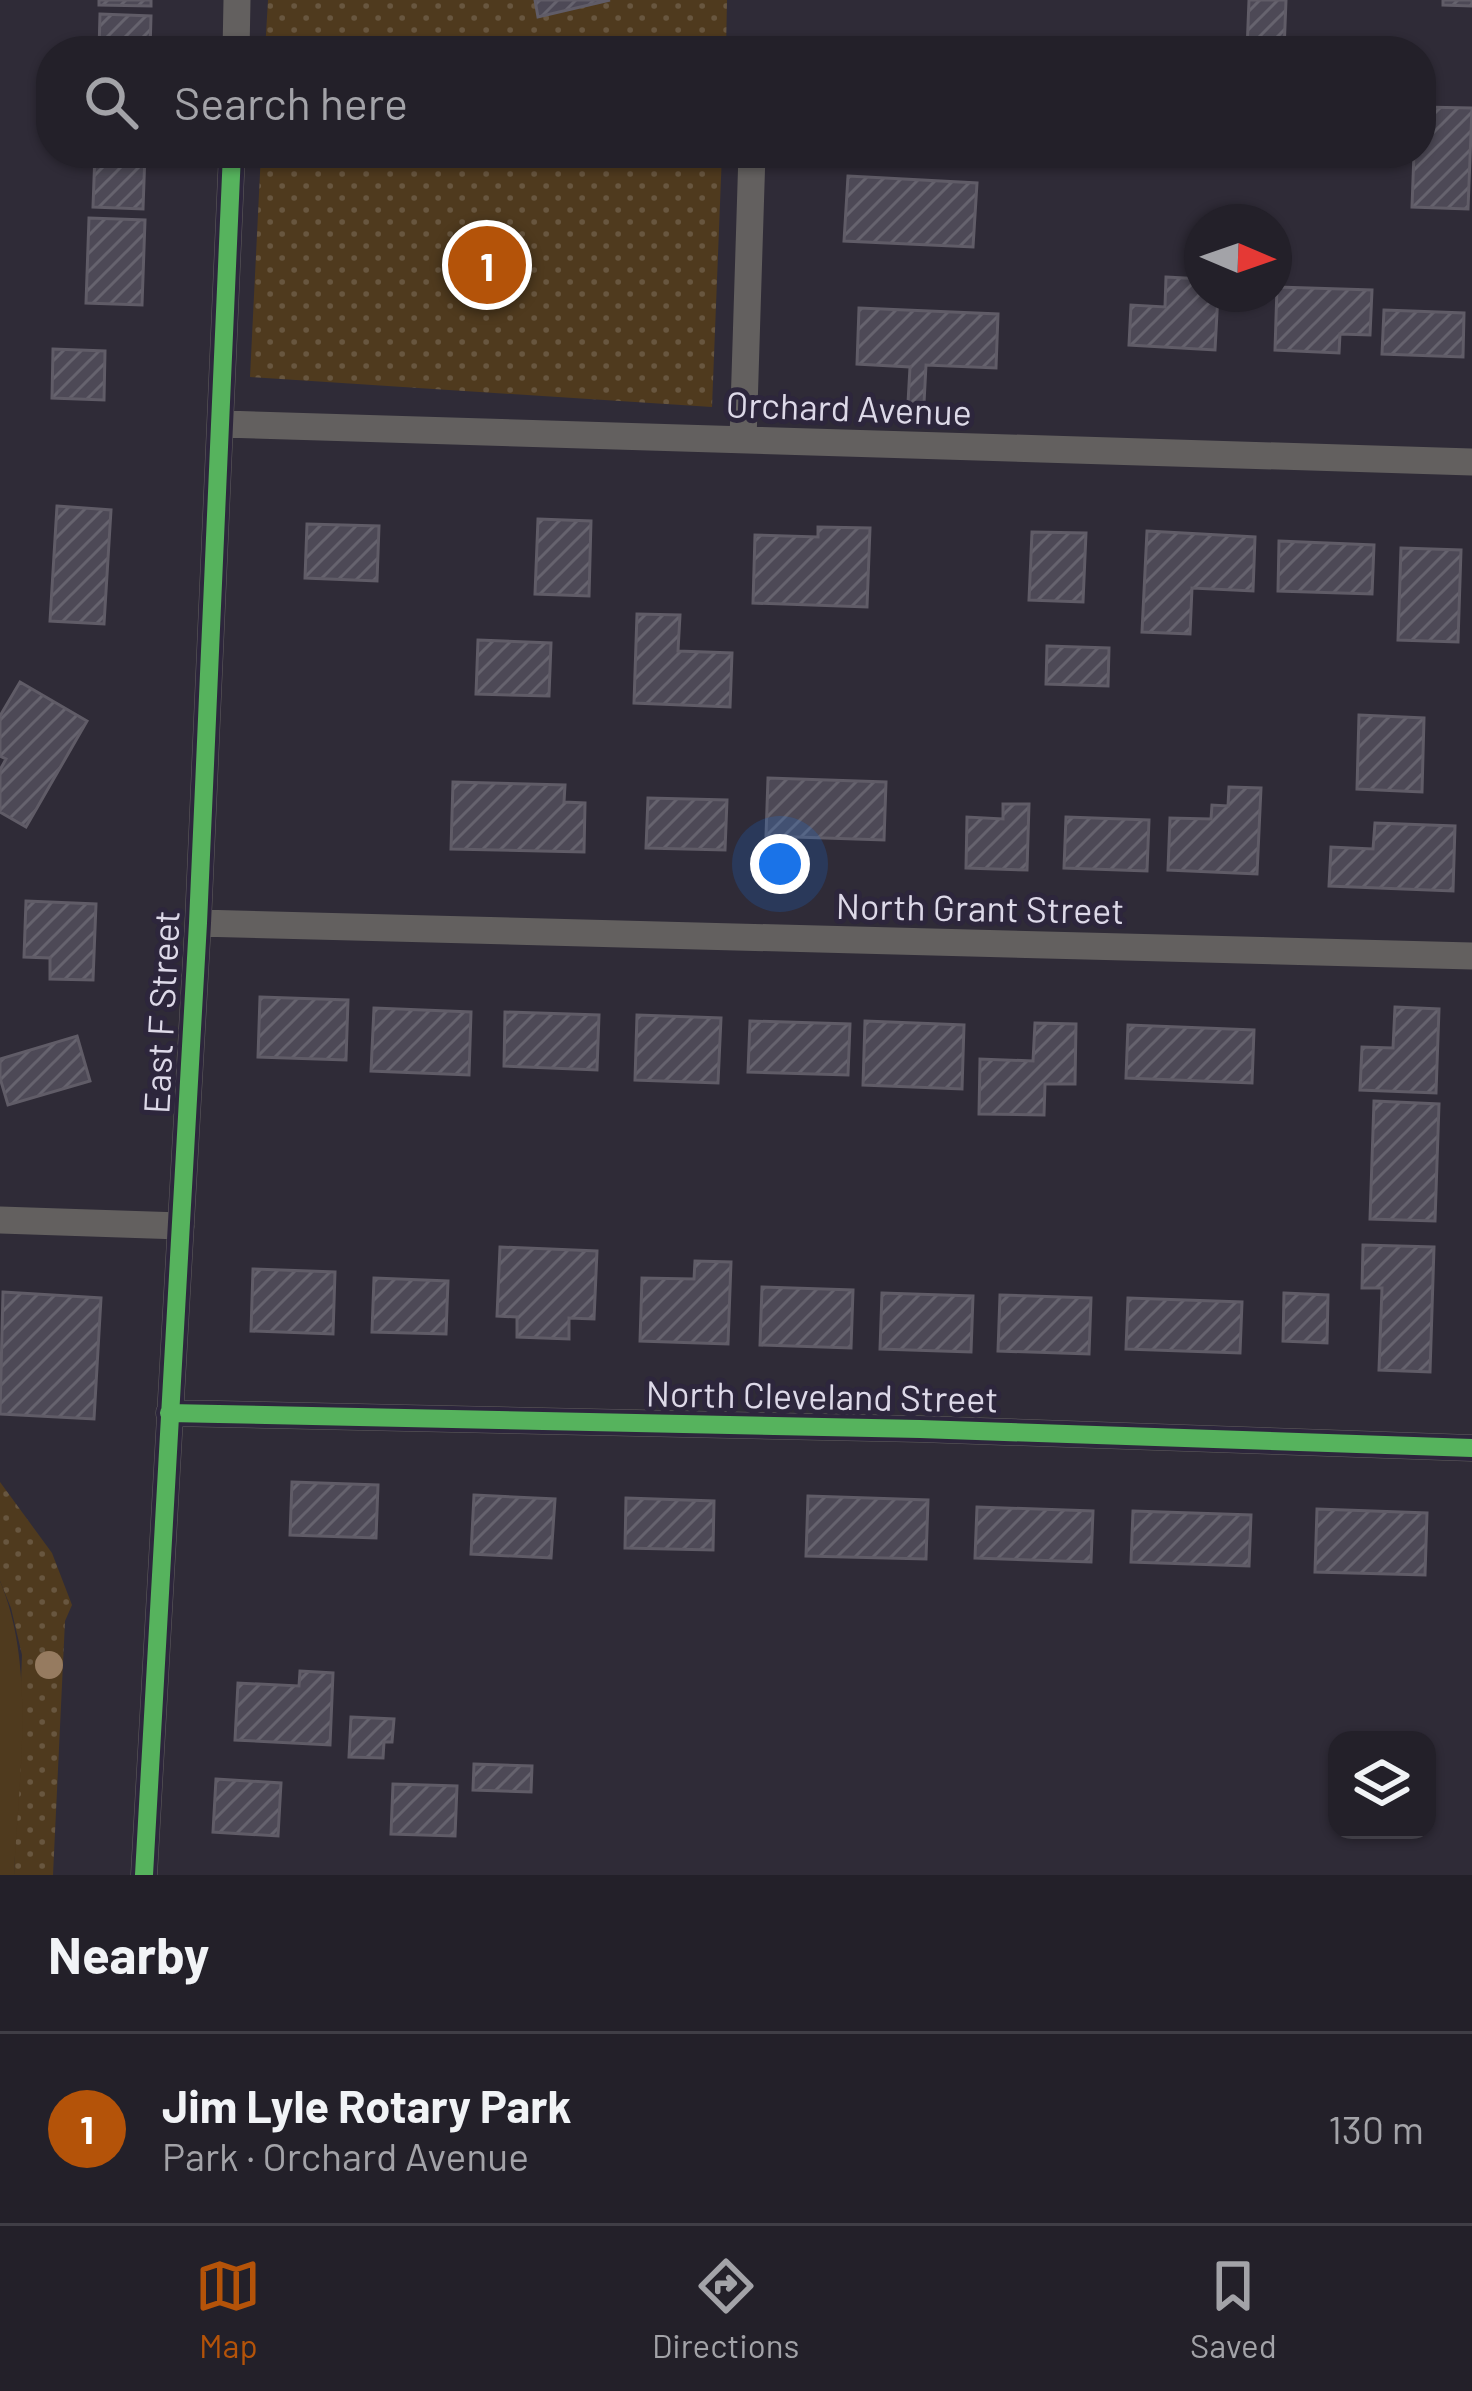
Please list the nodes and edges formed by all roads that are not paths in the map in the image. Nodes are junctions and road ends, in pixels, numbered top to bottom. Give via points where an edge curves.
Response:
1 (237, 0) edge
2 (236, 36) edge
3 (232, 168) edge
4 (752, 168) edge
5 (223, 424) junction
6 (743, 440) junction
7 (1472, 462) edge
8 (198, 923) junction
9 (1472, 956) edge
10 (0, 1220) edge
11 (181, 1226) junction
12 (170, 1413) junction
13 (1472, 1448) edge
14 (144, 1875) edge

1 - 2 street
3 - 5 street, East F Street
4 - 6 street
5 - 6 street, Orchard Avenue
5 - 8 street, East F Street
6 - 7 street, Orchard Avenue
8 - 9 street, North Grant Street
8 - 11 street, East F Street
10 - 11 street
11 - 12 street, East F Street
12 - 13 street, North Cleveland Street
12 - 14 street, East F Street

